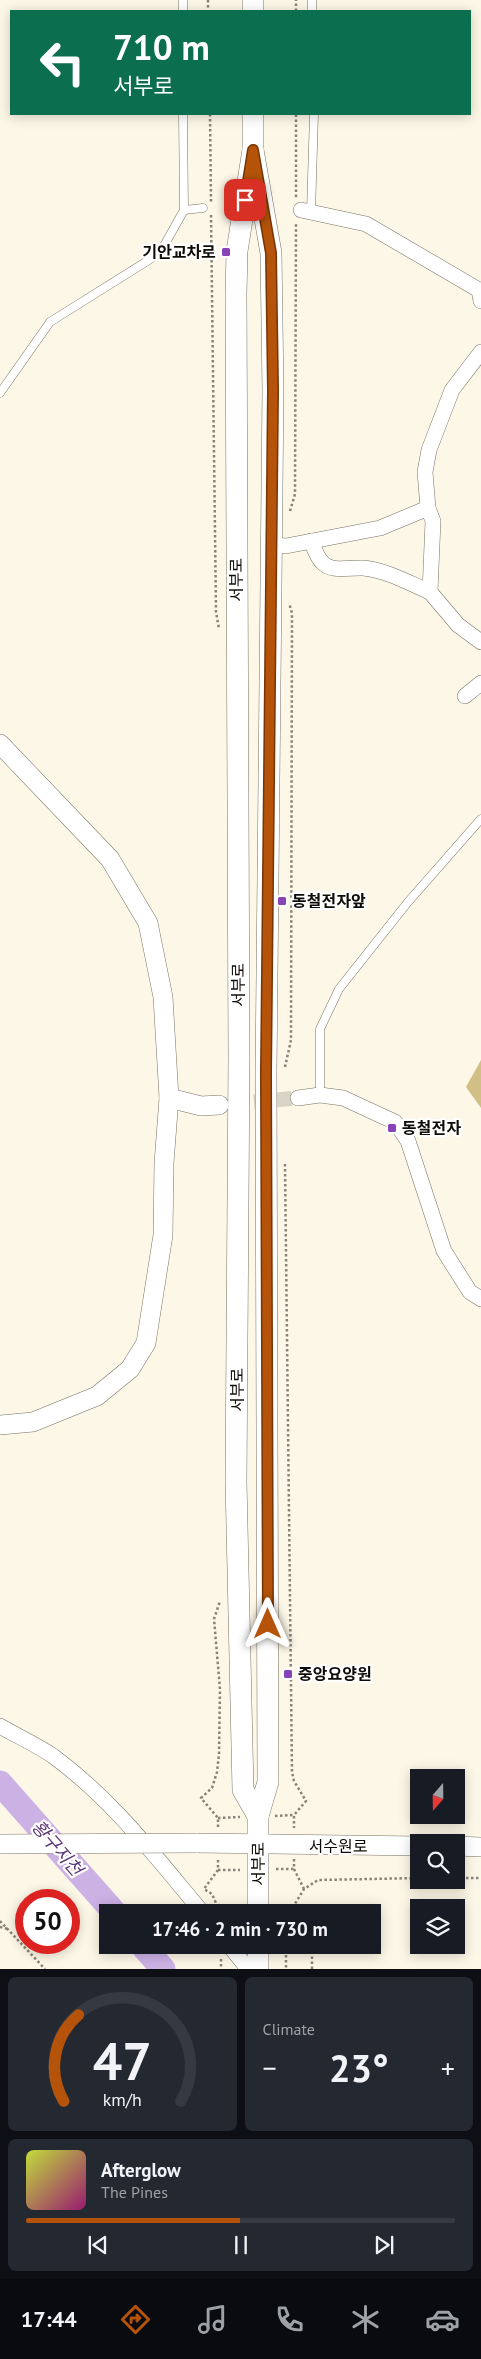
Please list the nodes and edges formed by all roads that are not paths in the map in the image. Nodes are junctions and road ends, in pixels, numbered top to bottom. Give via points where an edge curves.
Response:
1 (183, 115) edge
2 (253, 115) edge
3 (314, 115) edge
4 (253, 150) junction
5 (203, 208) dead end
6 (184, 210) junction
7 (301, 210) joint
8 (481, 301) edge
9 (481, 352) edge
10 (0, 393) edge
11 (428, 508) junction
12 (311, 541) junction
13 (271, 545) junction
14 (430, 592) junction
15 (481, 642) edge
16 (481, 683) edge
17 (466, 696) dead end
18 (0, 744) edge
19 (481, 819) edge
20 (320, 1095) junction
21 (169, 1098) junction
22 (298, 1098) tunnel mouth
23 (220, 1105) tunnel mouth
24 (481, 1299) edge
25 (0, 1425) edge
26 (0, 1726) edge
27 (258, 1816) junction
28 (0, 1844) edge
29 (258, 1845) junction
30 (410, 1846) edge
31 (465, 1846) edge
32 (481, 1847) edge
33 (195, 1904) edge
34 (258, 1904) edge
35 (236, 1954) edge
36 (258, 1954) edge
37 (248, 1969) edge
38 (258, 1969) edge

1 - 6 lane
2 - 4 main road, 서부로
3 - 7 lane
4 - 13 main road, 서부로 via 271,253
4 - 27 main road, 서부로 via 237,251 236,294 239,1067 236,1482 243,1790
5 - 6 lane
6 - 10 lane via 160,253 50,322
7 - 8 street via 366,224 479,290
9 - 11 street via 452,390 429,450 425,472
11 - 12 street via 380,528
11 - 14 street via 433,521
12 - 13 street
12 - 14 street via 322,563 329,566 365,568
13 - 27 main road, 서부로 via 266,1073 268,1782
14 - 15 street via 458,625
16 - 17 street
18 - 21 street via 110,859 148,922 163,997
19 - 20 lane via 408,902 339,989 320,1029
20 - 22 street
20 - 24 street via 343,1098 395,1122 408,1141 444,1251 470,1292
21 - 23 street via 201,1106
21 - 25 street via 163,1235 146,1343 130,1369 97,1396 33,1422
26 - 33 street via 52,1755 90,1785 124,1817
27 - 29 main road, 서부로
28 - 29 street, 서수원로, bridge
29 - 30 street, 서수원로
29 - 34 main road, 서부로
31 - 32 street
35 - 37 street
36 - 38 main road

